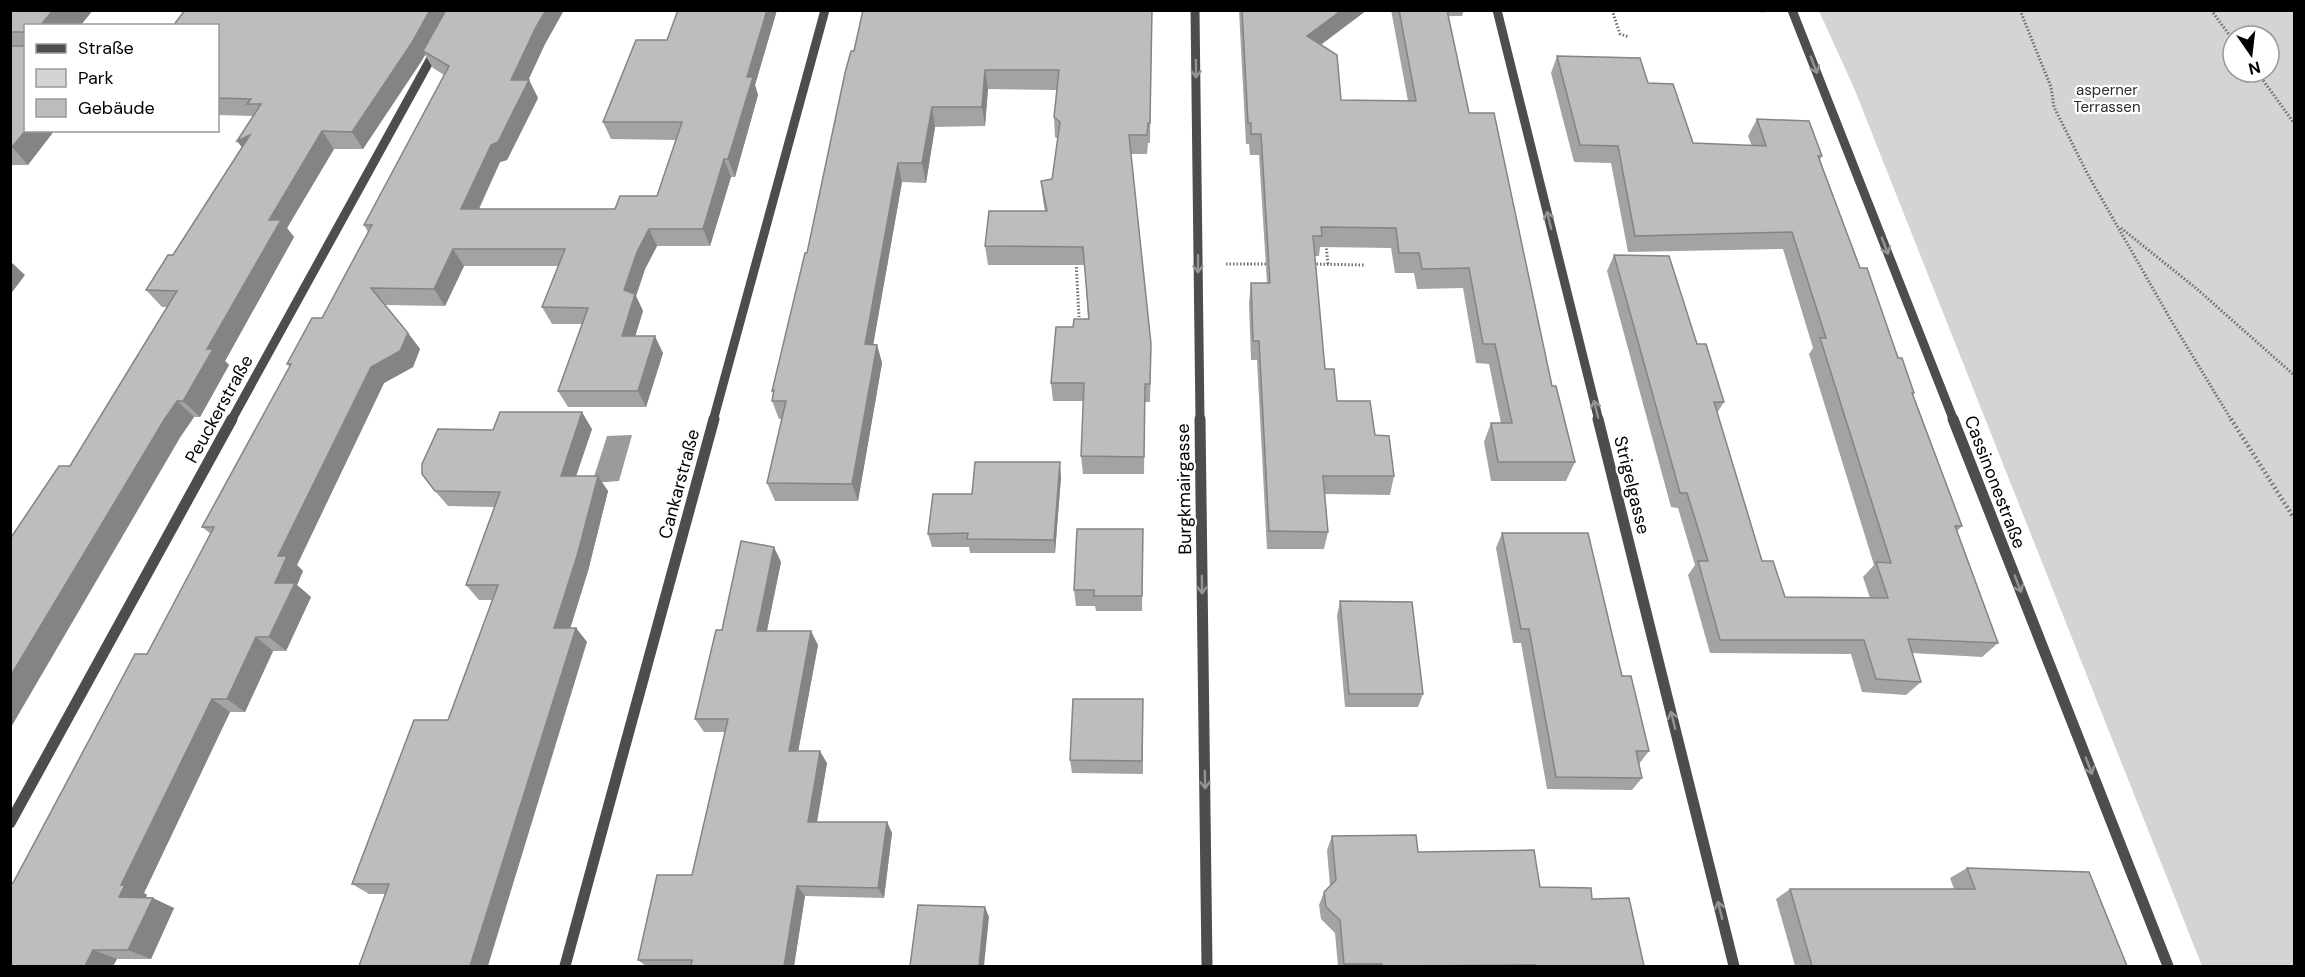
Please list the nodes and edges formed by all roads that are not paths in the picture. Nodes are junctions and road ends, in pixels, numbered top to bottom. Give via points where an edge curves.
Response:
1 (825, 10) edge
2 (1195, 10) edge
3 (1497, 10) edge
4 (1792, 10) edge
5 (440, 42) edge
6 (10, 823) edge
7 (565, 966) edge
8 (1207, 966) edge
9 (1734, 966) edge
10 (2168, 966) edge

1 - 7 street, Cankarstraße
2 -> 8 street, Burgkmairgasse
9 -> 3 street, Strigelgasse
4 -> 10 street, Cassinonestraße
5 - 6 street, Peuckerstraße

